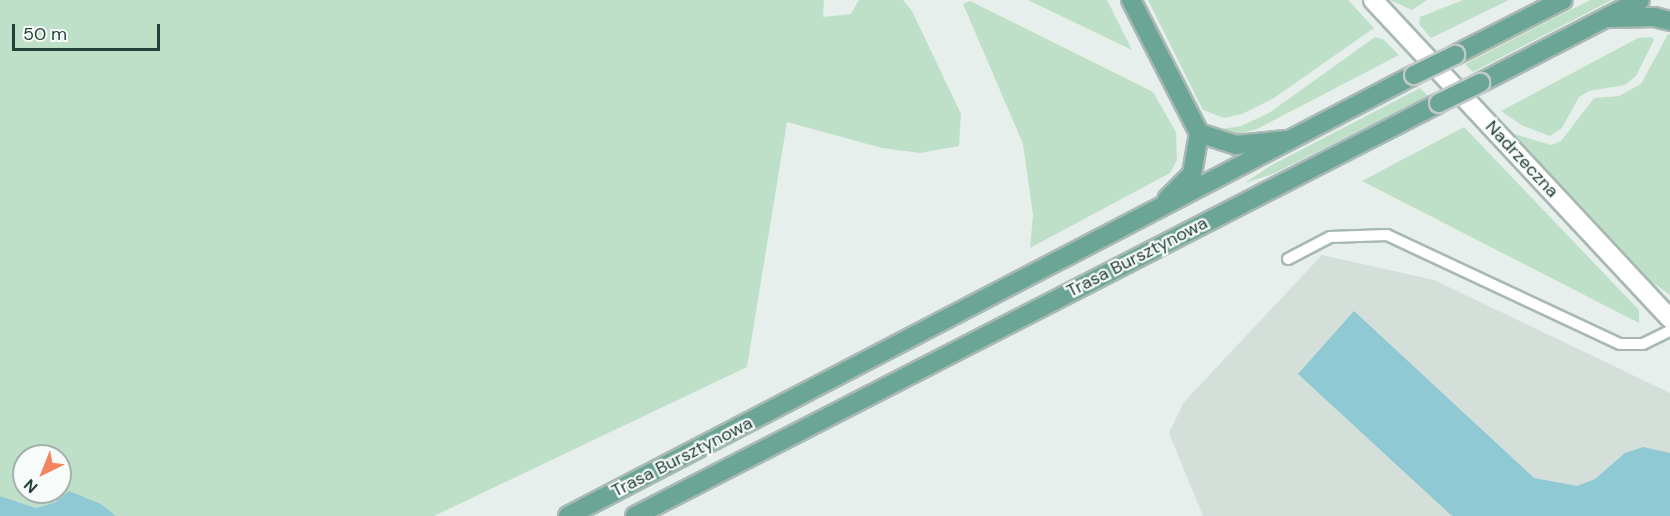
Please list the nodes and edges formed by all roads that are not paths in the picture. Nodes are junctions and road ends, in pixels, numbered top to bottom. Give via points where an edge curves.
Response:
1 (1131, 0) edge
2 (1373, 0) edge
3 (1563, 0) edge
4 (1640, 0) edge
5 (1606, 18) junction
6 (1670, 21) edge
7 (1199, 133) junction
8 (1291, 140) junction
9 (1155, 211) junction
10 (1288, 259) dead end
11 (1670, 319) edge
12 (1670, 331) edge
13 (568, 516) edge
14 (635, 516) edge

1 - 7 main road
2 - 11 street, Nadrzeczna
3 - 8 main road, Trasa Bursztynowa, bridge
4 - 5 main road, Trasa Bursztynowa
5 - 6 main road via 1654,17
5 - 14 main road, Trasa Bursztynowa, bridge
7 - 8 main road via 1236,145
7 - 9 main road via 1192,174
8 - 9 main road, Trasa Bursztynowa
9 - 13 main road, Trasa Bursztynowa
10 - 12 lane via 1330,237 1387,235 1620,344 1643,344

